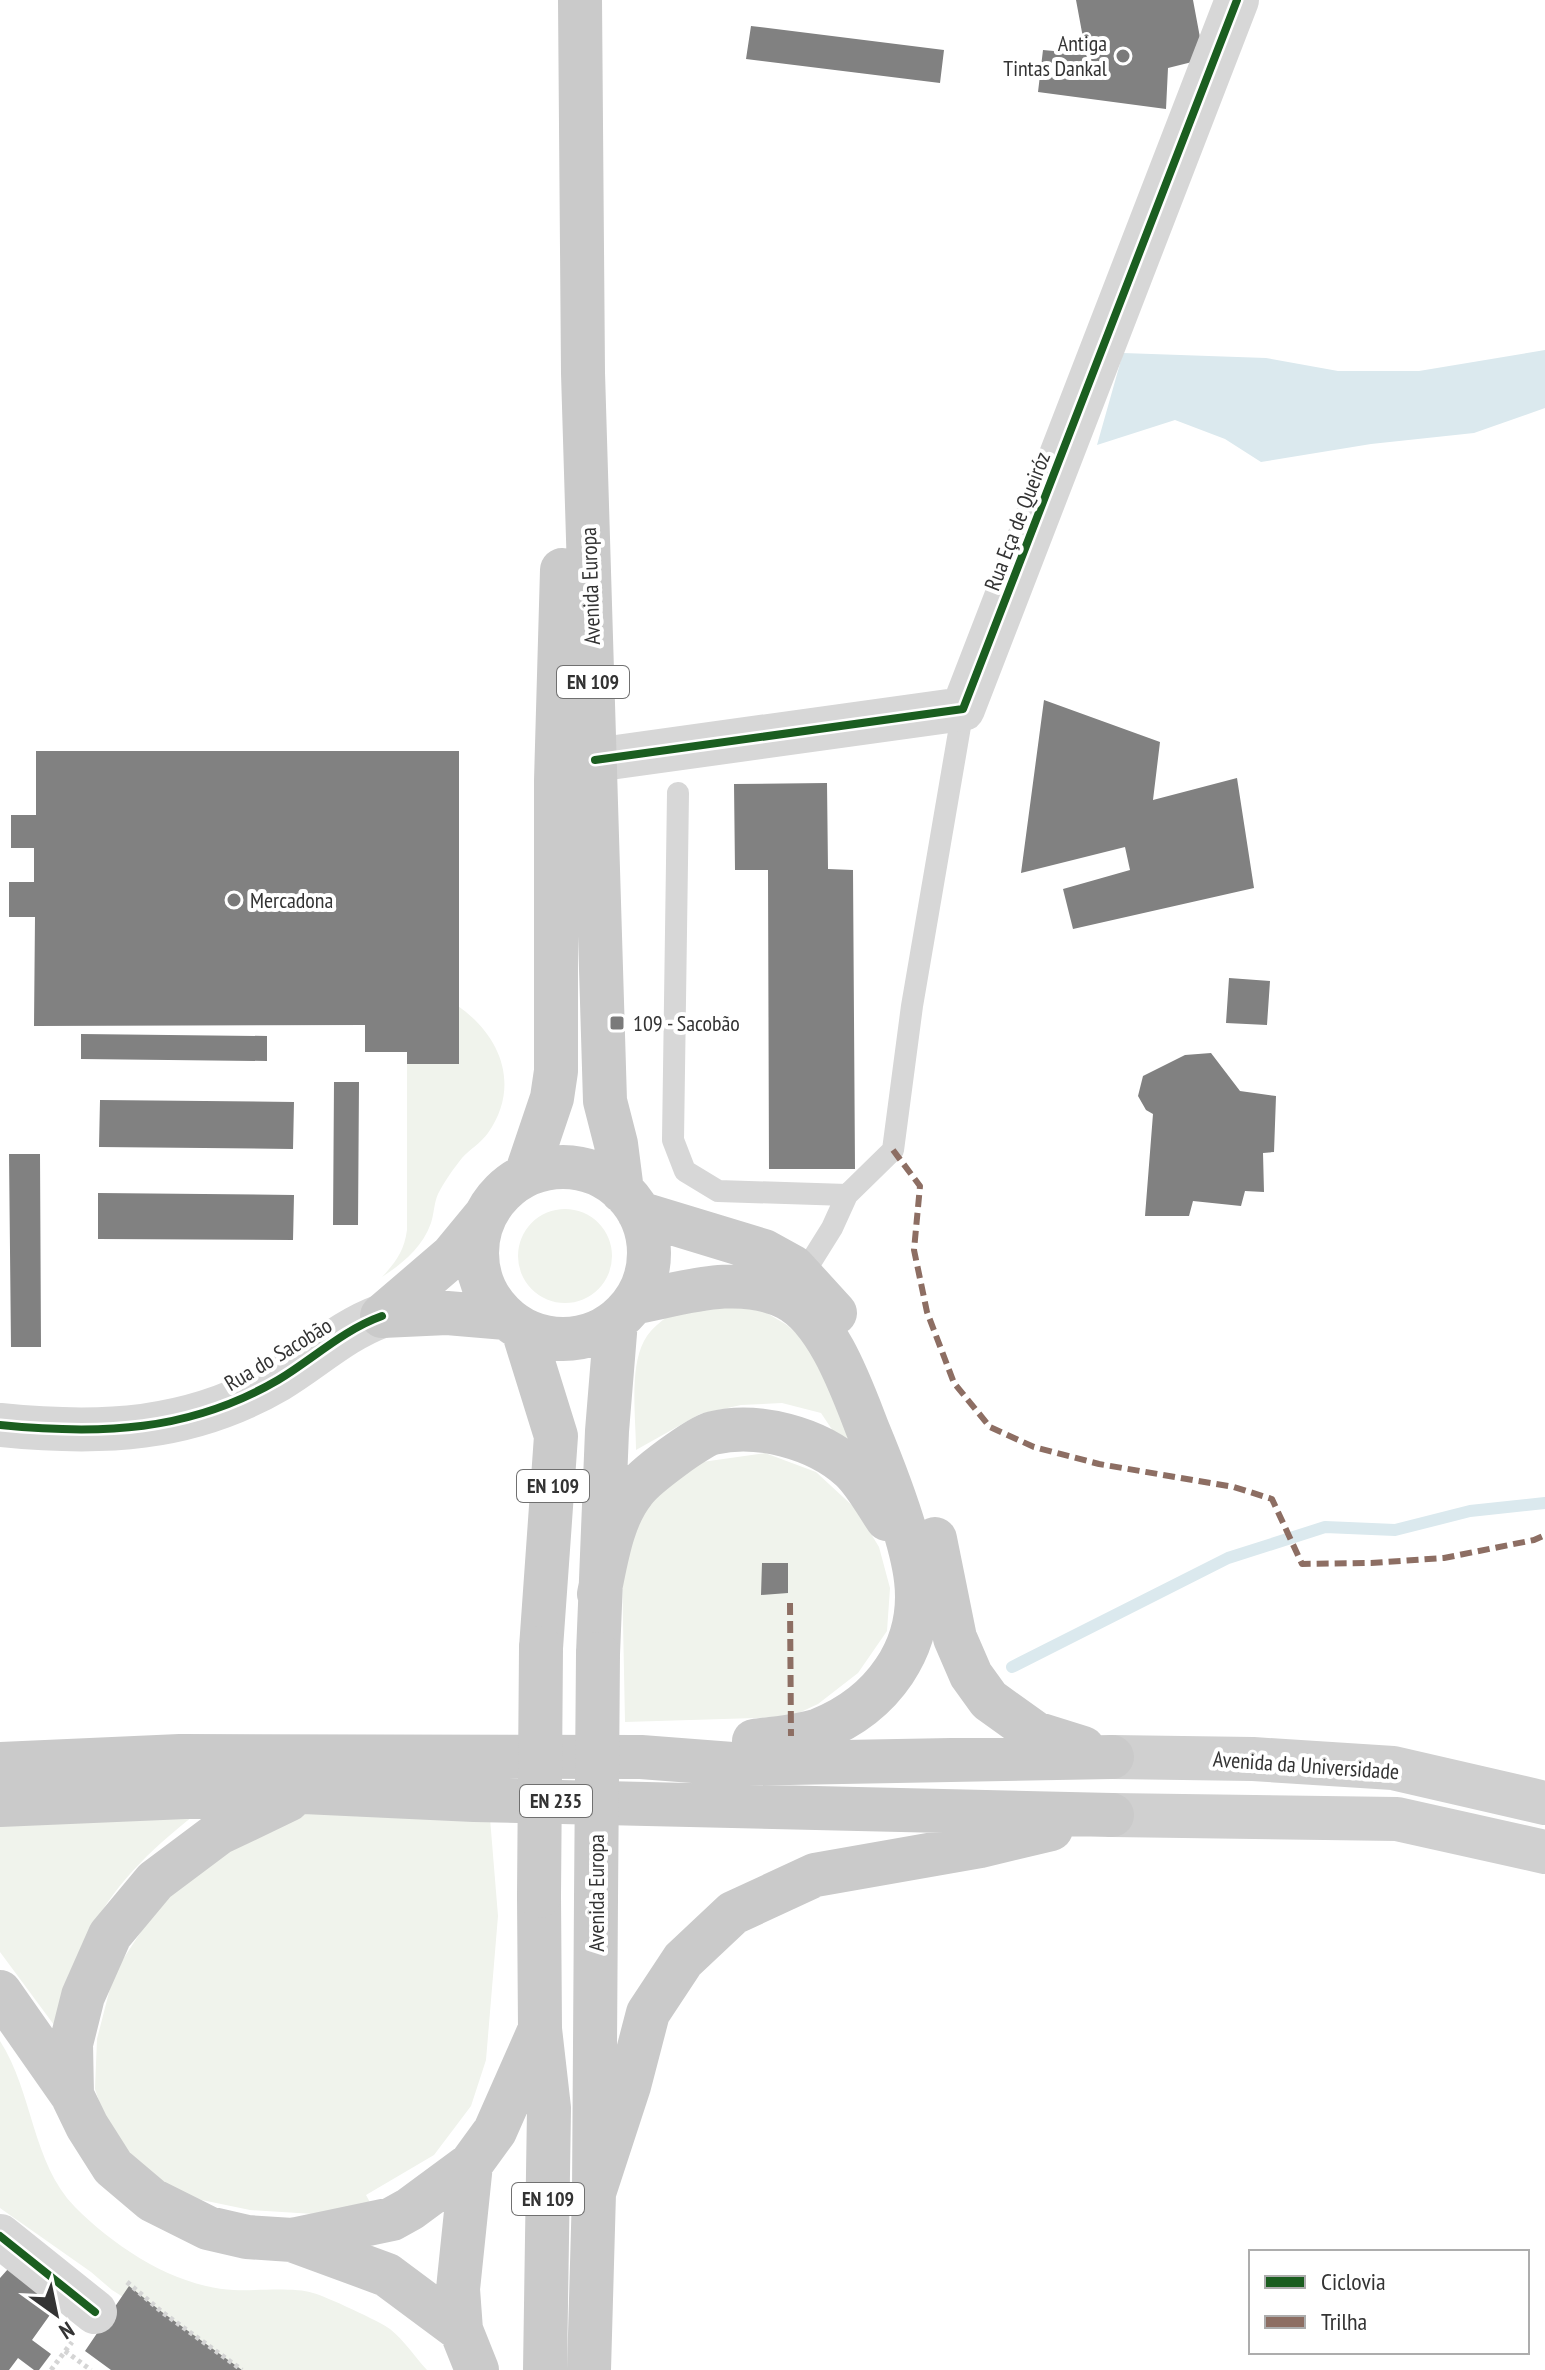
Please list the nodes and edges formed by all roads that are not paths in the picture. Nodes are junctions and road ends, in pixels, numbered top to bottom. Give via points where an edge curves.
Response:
1 (580, 0) edge
2 (1237, 0) edge
3 (580, 172) junction
4 (963, 709) junction
5 (595, 760) junction
6 (678, 793) dead end
7 (526, 1175) junction
8 (847, 1195) junction
9 (631, 1202) junction
10 (486, 1214) junction
11 (793, 1267) junction
12 (624, 1312) junction
13 (382, 1316) junction
14 (514, 1324) junction
15 (0, 1425) edge
16 (909, 1550) junction
17 (599, 1594) junction
18 (641, 1757) junction
19 (1112, 1757) junction
20 (0, 1764) edge
21 (304, 1792) junction
22 (1545, 1803) edge
23 (0, 1805) edge
24 (1112, 1815) junction
25 (1545, 1852) edge
26 (0, 1992) edge
27 (540, 2029) junction
28 (72, 2095) junction
29 (471, 2164) junction
30 (594, 2193) junction
31 (0, 2236) edge
32 (292, 2240) junction
33 (95, 2312) road end
34 (461, 2330) junction
35 (477, 2370) edge
36 (545, 2370) edge
37 (589, 2370) edge

1 - 3 main road, Avenida Europa / EN 109
2 - 4 street, Rua Eça de Queiróz
3 - 5 main road, Avenida Europa / EN 109
3 - 7 main road, Avenida Europa / EN 109 via 566,353 556,781 556,1071
4 - 5 street
4 - 8 lane via 893,1150
5 - 9 main road, Avenida Europa / EN 109 via 605,1101
6 - 8 lane via 673,1140 685,1171 718,1191
7 - 9 main road via 555,1168 584,1170 605,1178
7 - 10 main road, Avenida Europa / EN 109
8 - 11 lane via 812,1260
9 - 11 main road via 764,1251
9 - 12 main road, Avenida Europa / EN 109 via 645,1228 649,1259 641,1289
10 - 13 main road via 452,1256
10 - 14 main road, Avenida Europa / EN 109 via 477,1255 481,1279 489,1297
11 - 19 main road via 858,1341 938,1545 955,1638 971,1675 989,1700 1035,1733
12 - 14 main road via 592,1334 566,1339 540,1336
12 - 16 main road via 733,1284 760,1287 790,1300 829,1344 880,1459
12 - 17 main road, Avenida Europa / EN 109
13 - 14 main road via 447,1313
13 - 15 street, Rua do Sacobão via 363,1323 280,1379 187,1419 97,1430
14 - 27 main road, Avenida Europa / EN 109, bridge via 556,1436 541,1648
16 - 17 main road via 852,1470 816,1446 757,1430 711,1433 633,1491 610,1538
16 - 18 main road via 916,1580 916,1621 906,1654 886,1685 854,1713 791,1736
17 - 30 main road, Avenida Europa / EN 109, bridge
18 - 19 main road, EN 235 via 732,1764
18 - 20 main road, EN 235 via 180,1756
19 - 22 main road, Avenida da Universidade / EN 235 via 1393,1768
21 - 23 main road, EN 235
21 - 24 main road, EN 235
21 - 28 main road via 219,1833 155,1881 110,1935 83,1996 71,2044
24 - 25 main road, EN 235 via 1397,1819
24 - 30 main road via 980,1846 815,1875 733,1913 683,1960 648,2013
26 - 28 main road
27 - 29 main road via 495,2131
27 - 36 main road, Avenida Europa / EN 109 via 549,2108
28 - 32 main road via 113,2167 152,2200 208,2228
29 - 32 main road via 392,2219
29 - 34 main road via 458,2289
30 - 37 main road, Avenida Europa / EN 109
31 - 33 street
32 - 34 main road via 387,2275
34 - 35 main road

